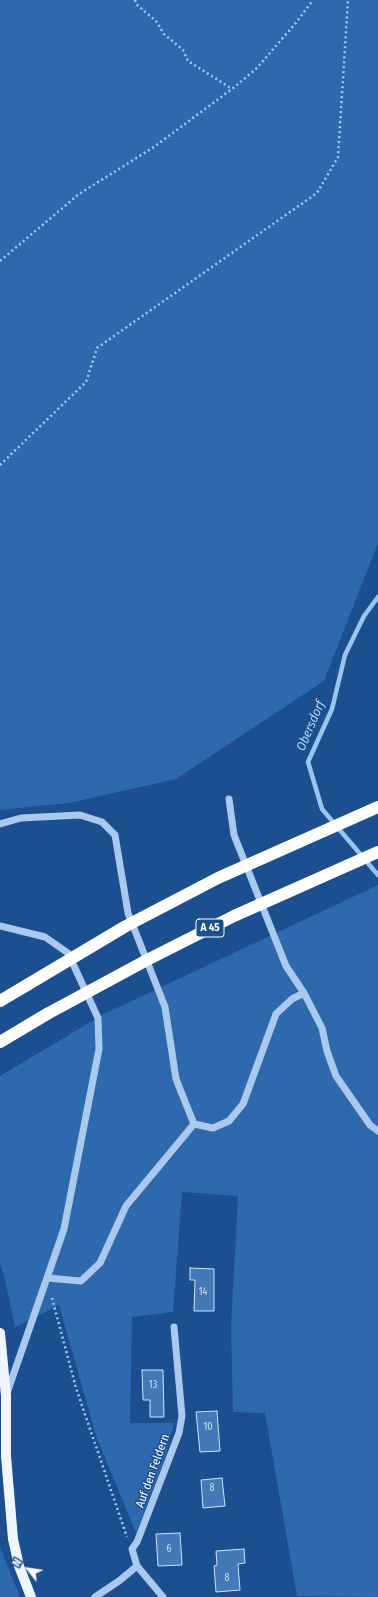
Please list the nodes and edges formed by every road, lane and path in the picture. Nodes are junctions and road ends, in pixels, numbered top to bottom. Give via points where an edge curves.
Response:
1 (135, 0) edge
2 (313, 0) edge
3 (348, 0) edge
4 (232, 89) junction
5 (0, 261) edge
6 (0, 465) edge
7 (229, 799) dead end
8 (378, 807) edge
9 (0, 824) edge
10 (378, 852) edge
11 (0, 926) edge
12 (304, 993) junction
13 (0, 1001) edge
14 (0, 1042) edge
15 (194, 1124) junction
16 (378, 1132) edge
17 (46, 1278) junction
18 (174, 1328) dead end
19 (0, 1333) edge
20 (6, 1396) junction
21 (132, 1549) junction
22 (137, 1566) junction
23 (31, 1597) edge
24 (95, 1597) edge
25 (163, 1597) edge

1 - 4 path via 136,4 156,21 164,34 183,50 188,61
2 - 4 path via 261,63
3 - 6 path via 338,157 317,193 97,348 86,382
4 - 5 path via 154,147 80,194
7 - 12 street via 234,835 245,865 286,966
8 - 13 highway, bridge via 218,878 126,926
9 - 15 street via 21,818 80,815 102,822 115,835 128,913 165,1007 176,1079
10 - 14 highway, A 45, bridge via 234,916 147,960
11 - 17 street via 45,937 68,953 98,1018 99,1049 64,1229
12 - 15 street via 292,999 276,1014 243,1104 229,1121 213,1128
12 - 16 street via 322,1028 336,1076 370,1125
15 - 17 street via 126,1206 100,1263 81,1281
17 - 20 street
17 - 21 path via 76,1388
18 - 21 street, Auf den Feldern via 182,1416 179,1433 151,1508
19 - 20 main road
20 - 23 main road via 6,1456 13,1539 19,1566
21 - 22 street
22 - 24 street
22 - 25 street

